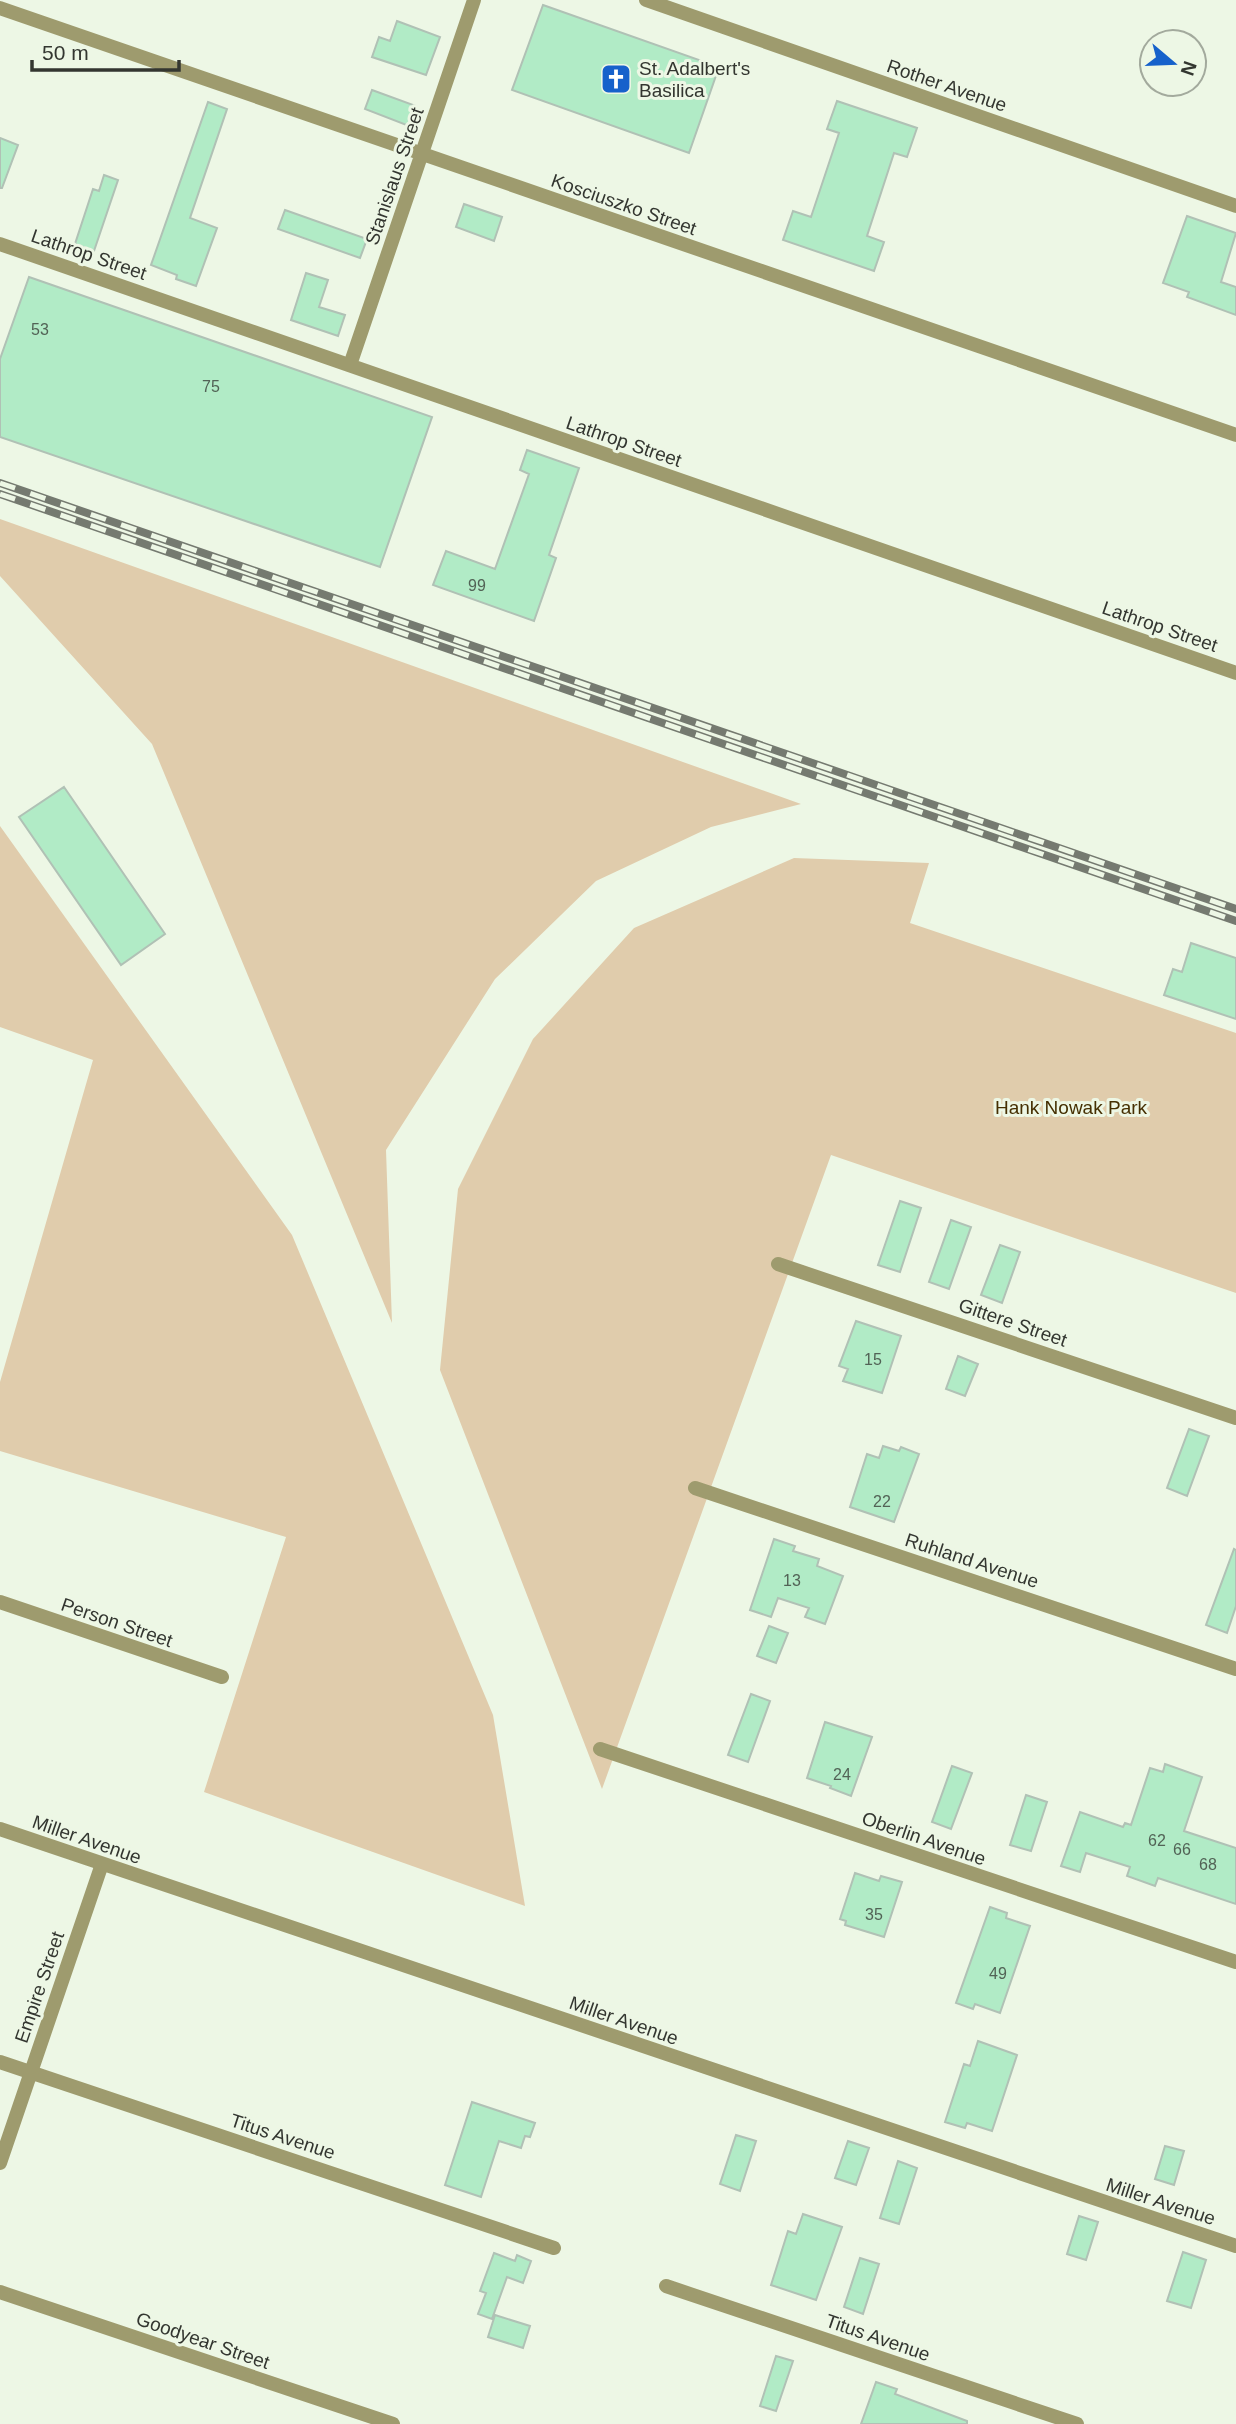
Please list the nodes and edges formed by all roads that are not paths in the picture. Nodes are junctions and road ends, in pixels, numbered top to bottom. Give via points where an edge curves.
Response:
1 (474, 0) edge
2 (646, 0) edge
3 (0, 8) edge
4 (422, 154) junction
5 (1236, 206) edge
6 (0, 244) edge
7 (350, 365) junction
8 (1236, 435) edge
9 (1236, 673) edge
10 (778, 1264) dead end
11 (1236, 1418) edge
12 (695, 1488) dead end
13 (0, 1602) edge
14 (1236, 1669) edge
15 (222, 1678) dead end
16 (600, 1749) dead end
17 (0, 1829) edge
18 (102, 1864) junction
19 (1236, 1962) edge
20 (0, 2062) edge
21 (30, 2073) junction
22 (0, 2163) edge
23 (1236, 2246) edge
24 (554, 2248) dead end
25 (666, 2286) dead end
26 (0, 2292) edge
27 (393, 2424) edge
28 (1077, 2424) edge

1 - 4 street, Stanislaus Street
2 - 5 street, Rother Avenue
3 - 4 street, Kosciuszko Street
4 - 7 street, Stanislaus Street
4 - 8 street, Kosciuszko Street
6 - 7 street, Lathrop Street
7 - 9 street, Lathrop Street
10 - 11 street, Gittere Street
12 - 14 street, Ruhland Avenue
13 - 15 street, Person Street
16 - 19 street, Oberlin Avenue
17 - 18 street, Miller Avenue
18 - 21 street, Empire Street
18 - 23 street, Miller Avenue
20 - 21 street, Titus Avenue
21 - 22 street, Empire Street
21 - 24 street, Titus Avenue
25 - 28 street, Titus Avenue
26 - 27 street, Goodyear Street

